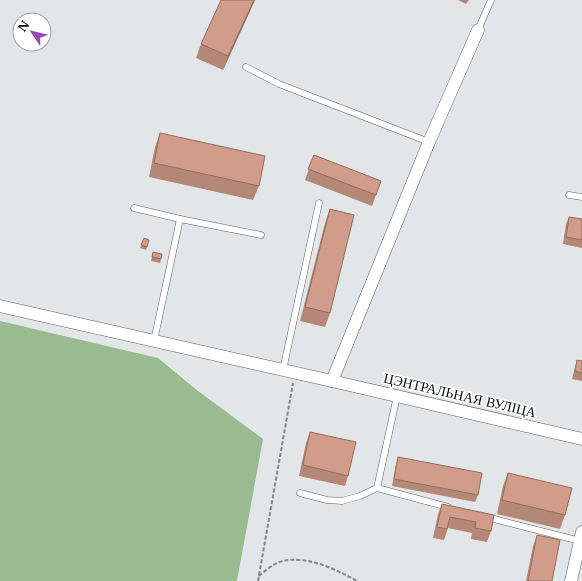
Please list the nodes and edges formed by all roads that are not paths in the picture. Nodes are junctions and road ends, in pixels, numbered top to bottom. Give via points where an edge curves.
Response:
1 (491, 0) edge
2 (478, 30) joint
3 (246, 67) dead end
4 (429, 142) junction
5 (569, 195) dead end
6 (582, 197) edge
7 (320, 203) dead end
8 (134, 208) dead end
9 (180, 219) junction
10 (261, 235) dead end
11 (0, 306) edge
12 (154, 341) junction
13 (289, 372) junction
14 (332, 381) junction
15 (397, 396) junction
16 (582, 439) edge
17 (377, 488) junction
18 (300, 493) dead end
19 (452, 508) edge
20 (482, 516) edge
21 (581, 536) edge
22 (571, 581) edge

1 - 2 lane
2 - 4 street
3 - 4 lane via 279,84
4 - 14 street
5 - 6 lane
7 - 13 lane
8 - 9 lane
9 - 10 lane
9 - 12 lane
11 - 12 street, ЦЭНТРАЛЬНАЯ ВУЛІЦА
12 - 13 street, ЦЭНТРАЛЬНАЯ ВУЛІЦА
13 - 14 street, ЦЭНТРАЛЬНАЯ ВУЛІЦА
14 - 15 street, ЦЭНТРАЛЬНАЯ ВУЛІЦА
15 - 16 street, ЦЭНТРАЛЬНАЯ ВУЛІЦА
15 - 17 lane
17 - 18 lane via 342,501
17 - 19 lane
20 - 21 lane
21 - 22 street

